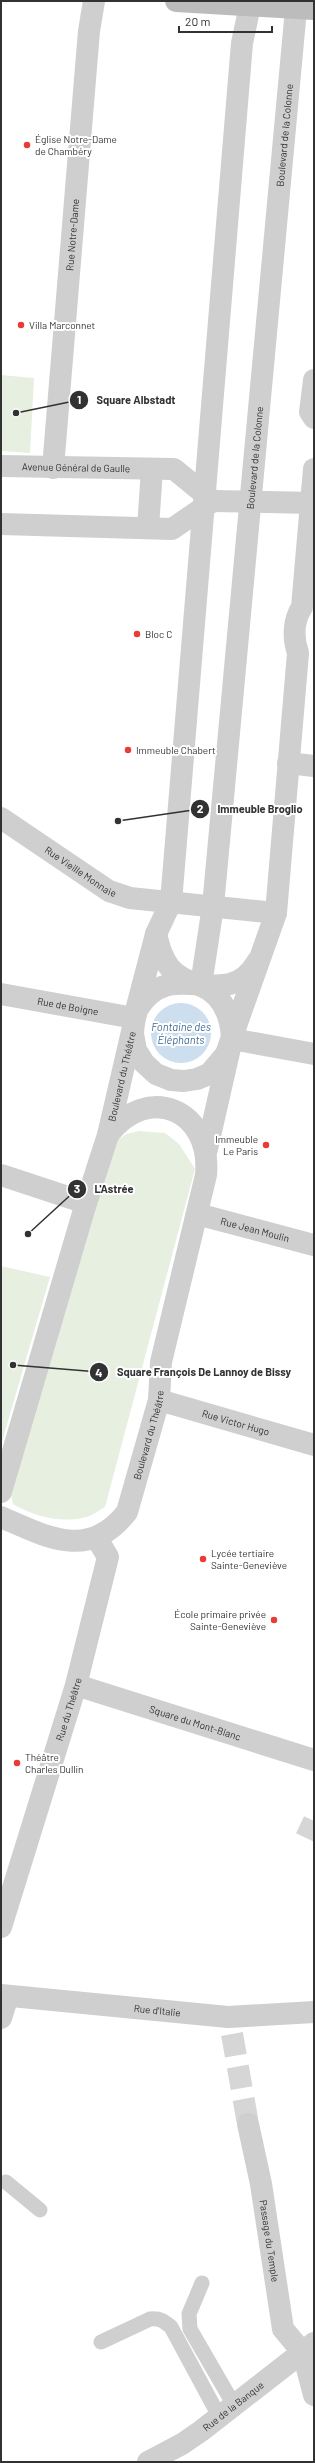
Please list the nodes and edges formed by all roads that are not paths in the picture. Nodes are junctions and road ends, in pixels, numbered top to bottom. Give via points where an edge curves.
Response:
1 (94, 1) edge
2 (176, 1) edge
3 (250, 4) edge
4 (305, 9) edge
5 (314, 380) edge
6 (314, 418) edge
7 (1, 466) edge
8 (53, 468) junction
9 (152, 469) junction
10 (314, 469) edge
11 (206, 501) junction
12 (250, 502) junction
13 (312, 503) edge
14 (1, 524) edge
15 (148, 528) junction
16 (288, 763) junction
17 (314, 766) edge
18 (1, 818) edge
19 (171, 902) junction
20 (213, 906) junction
21 (276, 913) junction
22 (159, 929) junction
23 (262, 955) junction
24 (201, 985) junction
25 (1, 994) edge
26 (134, 1018) junction
27 (232, 1039) junction
28 (314, 1054) edge
29 (171, 1080) junction
30 (163, 1108) junction
31 (108, 1134) junction
32 (207, 1149) junction
33 (1, 1175) edge
34 (86, 1203) junction
35 (197, 1214) junction
36 (314, 1245) edge
37 (159, 1400) junction
38 (314, 1444) edge
39 (1, 1492) edge
40 (1, 1517) edge
41 (96, 1537) junction
42 (76, 1685) junction
43 (314, 1760) edge
44 (1, 1927) edge
45 (5, 1995) edge
46 (314, 2012) edge
47 (1, 2018) edge
48 (248, 2124) tunnel mouth
49 (6, 2182) dead end
50 (40, 2210) dead end
51 (202, 2282) dead end
52 (101, 2342) dead end
53 (310, 2353) edge
54 (314, 2395) edge
55 (227, 2411) junction
56 (148, 2462) edge

1 - 8 street, Rue Notre-Dame via 89,31
2 - 3 street
3 - 4 street
3 - 11 street via 242,43
4 - 12 street, Boulevard de la Colonne
5 - 6 street via 310,412
7 - 8 street, Avenue Général de Gaulle
8 - 9 street, Avenue Général de Gaulle
9 - 11 street, Avenue Général de Gaulle via 174,469
9 - 15 street
10 - 13 street
11 - 12 street
11 - 15 street via 172,529
11 - 19 street
12 - 13 street
12 - 20 street, Boulevard de la Colonne
13 - 16 street via 302,607 297,615 294,640 298,653
14 - 15 street
16 - 17 street
16 - 21 street
18 - 19 street, Rue Vieille Monnaie via 109,891 130,898
19 - 20 street
19 - 22 street
20 - 21 street
20 - 24 street, Boulevard de la Colonne
21 - 23 street
22 - 24 street via 161,953 171,968 185,980
22 - 26 street
23 - 24 street via 252,970 238,981 220,987
23 - 27 street
24 - 26 street via 176,982 160,987 142,1002
24 - 27 street via 215,994 226,1008
25 - 26 street, Rue de Boigne
26 - 29 street via 136,1050 144,1063 156,1074
26 - 31 street, Boulevard du Théâtre
27 - 28 street
27 - 29 street via 226,1054 209,1074 197,1079
27 - 32 street, Boulevard du Théâtre
29 - 30 street
30 - 31 street, Boulevard du Théâtre via 137,1110 117,1122
30 - 32 street, Boulevard du Théâtre via 178,1113 190,1121
31 - 34 street, Boulevard du Théâtre
32 - 35 street, Boulevard du Théâtre via 206,1175
33 - 34 street
34 - 39 street, Boulevard du Théâtre
35 - 36 street, Rue Jean Moulin
35 - 37 street, Boulevard du Théâtre via 161,1362
37 - 38 street, Rue Victor Hugo
37 - 41 street, Boulevard du Théâtre via 127,1512 116,1526
40 - 41 street, Boulevard du Théâtre via 44,1536 72,1542
41 - 42 street, Rue du Théâtre via 108,1557
42 - 43 street, Square du Mont-Blanc
42 - 44 street, Rue du Théâtre
45 - 46 street, Rue d'Italie via 230,2025
45 - 47 street
48 - 53 street, Passage du Temple via 261,2184 283,2330
49 - 50 lane
51 - 55 lane via 189,2314 190,2329
52 - 55 lane via 150,2319 159,2318 171,2327
53 - 54 street
53 - 55 street, Rue de la Banque
55 - 56 street, Rue de la Banque via 182,2444

